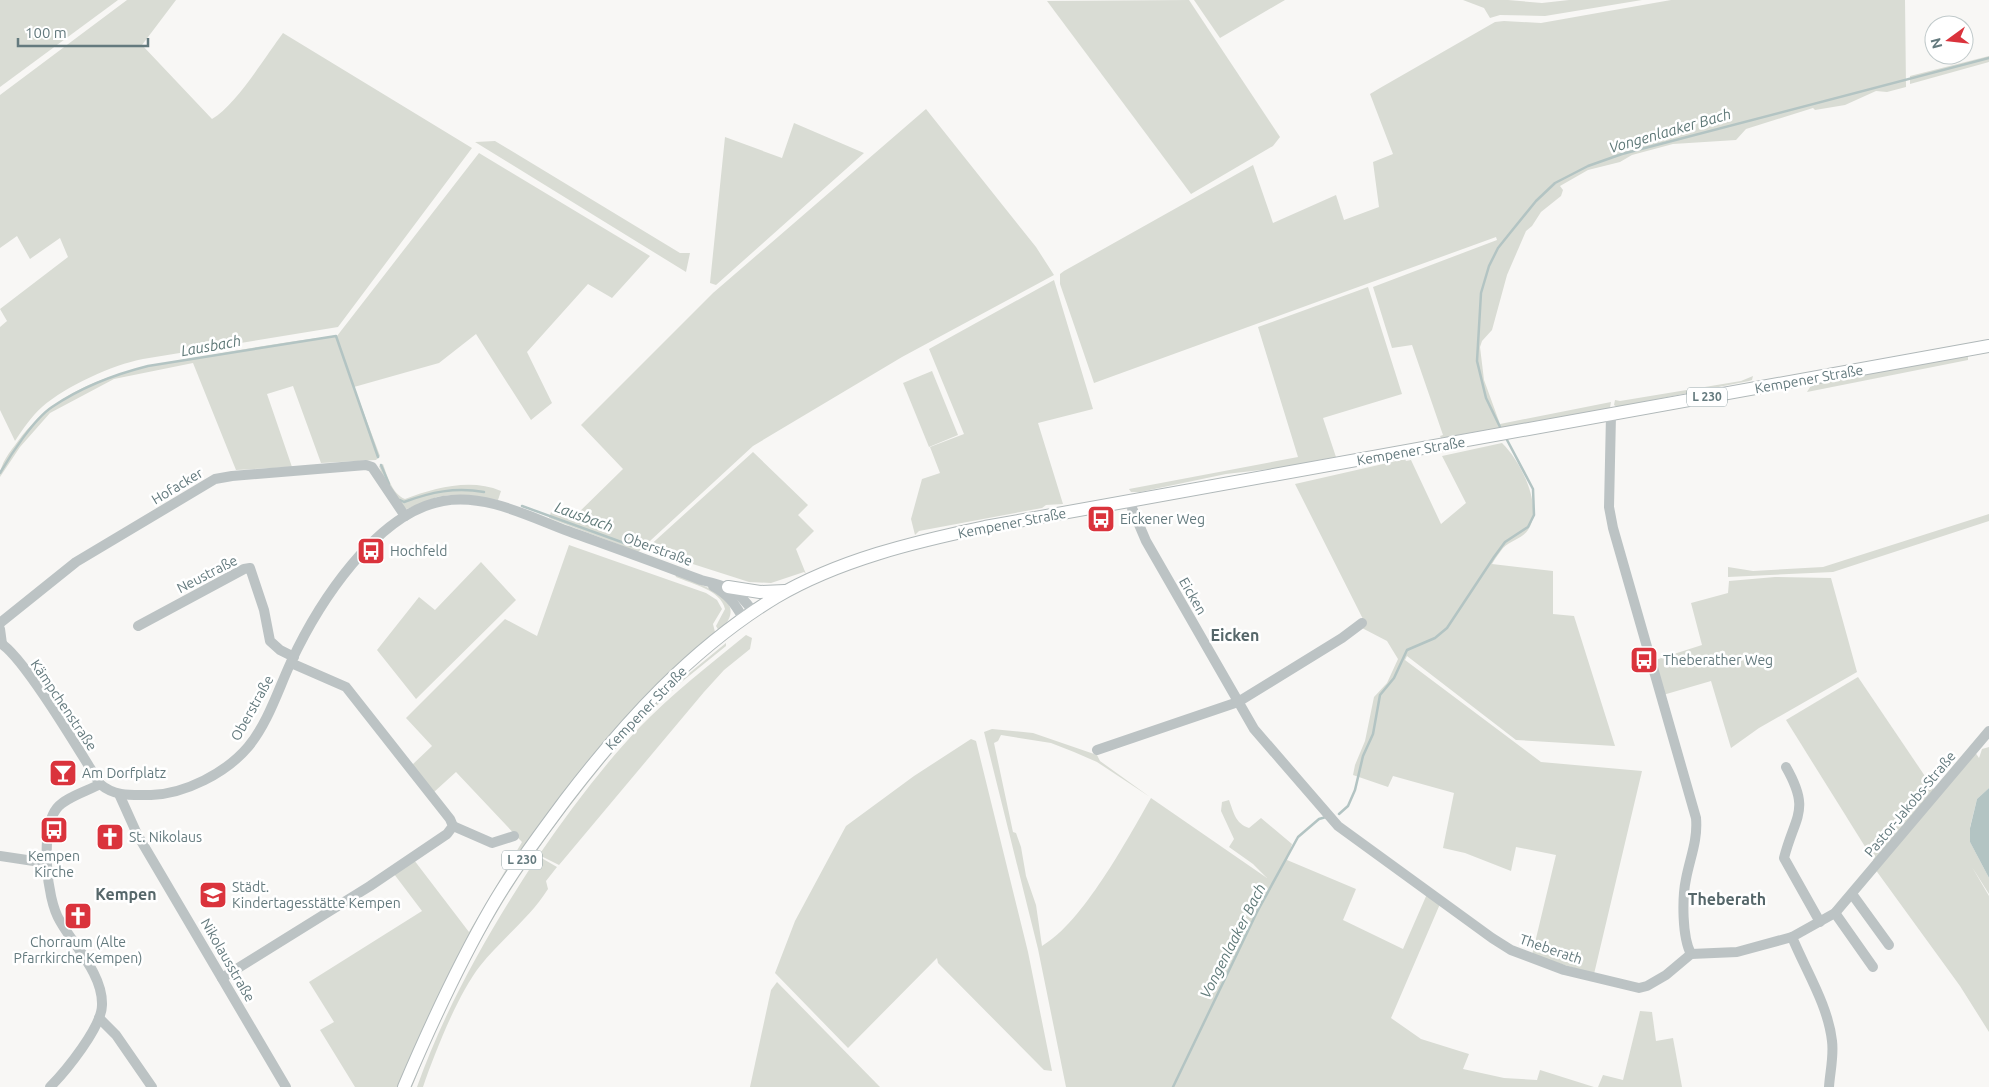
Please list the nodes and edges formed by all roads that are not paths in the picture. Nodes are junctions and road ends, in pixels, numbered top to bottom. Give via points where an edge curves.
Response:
1 (1989, 346) edge
2 (1611, 414) junction
3 (1129, 502) junction
4 (405, 516) junction
5 (701, 580) junction
6 (728, 587) junction
7 (787, 591) junction
8 (748, 615) junction
9 (0, 623) edge
10 (1362, 623) dead end
11 (138, 626) dead end
12 (0, 630) edge
13 (1, 644) edge
14 (292, 660) junction
15 (1238, 702) junction
16 (1989, 731) edge
17 (1097, 750) dead end
18 (1786, 767) dead end
19 (100, 784) junction
20 (119, 794) junction
21 (1329, 816) joint
22 (453, 826) junction
23 (514, 836) dead end
24 (0, 856) edge
25 (47, 863) junction
26 (1852, 894) junction
27 (1834, 913) junction
28 (1820, 922) junction
29 (1792, 937) junction
30 (1888, 945) dead end
31 (1691, 954) junction
32 (1873, 967) dead end
33 (222, 978) junction
34 (99, 1018) junction
35 (50, 1087) edge
36 (152, 1087) edge
37 (286, 1087) edge
38 (404, 1087) edge
39 (1829, 1087) edge

1 - 2 main road, Kempener Straße / L 230
2 - 3 main road, Kempener Straße / L 230
2 - 31 street via 1609,496 1612,523 1696,818 1696,837 1685,886 1685,943
3 - 7 main road, Kempener Straße / L 230 via 946,536 862,560
3 - 15 street, Eicken via 1146,541
4 - 5 street, Oberstraße via 429,504 454,499 497,505
4 - 9 street, Hofacker via 372,467 366,465 215,480 76,562
4 - 14 street, Oberstraße via 371,543 326,599
5 - 6 street
5 - 8 street via 723,592
6 - 7 main road via 760,592
6 - 8 street via 744,599
7 - 8 main road, Kempener Straße / L 230
8 - 38 main road, Kempener Straße / L 230 via 687,665 652,699 601,756 544,828 476,934
10 - 15 street
11 - 14 street, Neustraße via 250,568 270,641
12 - 13 street
13 - 19 street, Kämpchenstraße via 10,650 39,690
14 - 20 street, Oberstraße via 253,740 229,765 194,784 165,793
14 - 22 street via 346,687
15 - 17 street
15 - 21 street, Eicken via 1254,729
16 - 26 street, Pastor-Jakobs-Straße
18 - 28 street via 1798,789 1800,801 1798,820 1784,858
19 - 20 street, Oberstraße
19 - 25 street via 58,807 52,816
20 - 33 street, Nikolausstraße via 136,834
21 - 31 street, Theberath via 1338,826 1492,938 1511,950 1542,962 1639,988 1666,975
22 - 23 street via 492,843
22 - 33 street via 447,834 370,886
24 - 25 street
25 - 34 street via 54,911 93,975 102,997
26 - 27 street, Pastor-Jakobs-Straße
26 - 30 street
27 - 28 street, Pastor-Jakobs-Straße
27 - 32 street
28 - 29 street, Pastor-Jakobs-Straße
29 - 31 street via 1737,952
29 - 39 street via 1831,1034
33 - 37 street, Nikolausstraße
34 - 35 street
34 - 36 street via 116,1035

